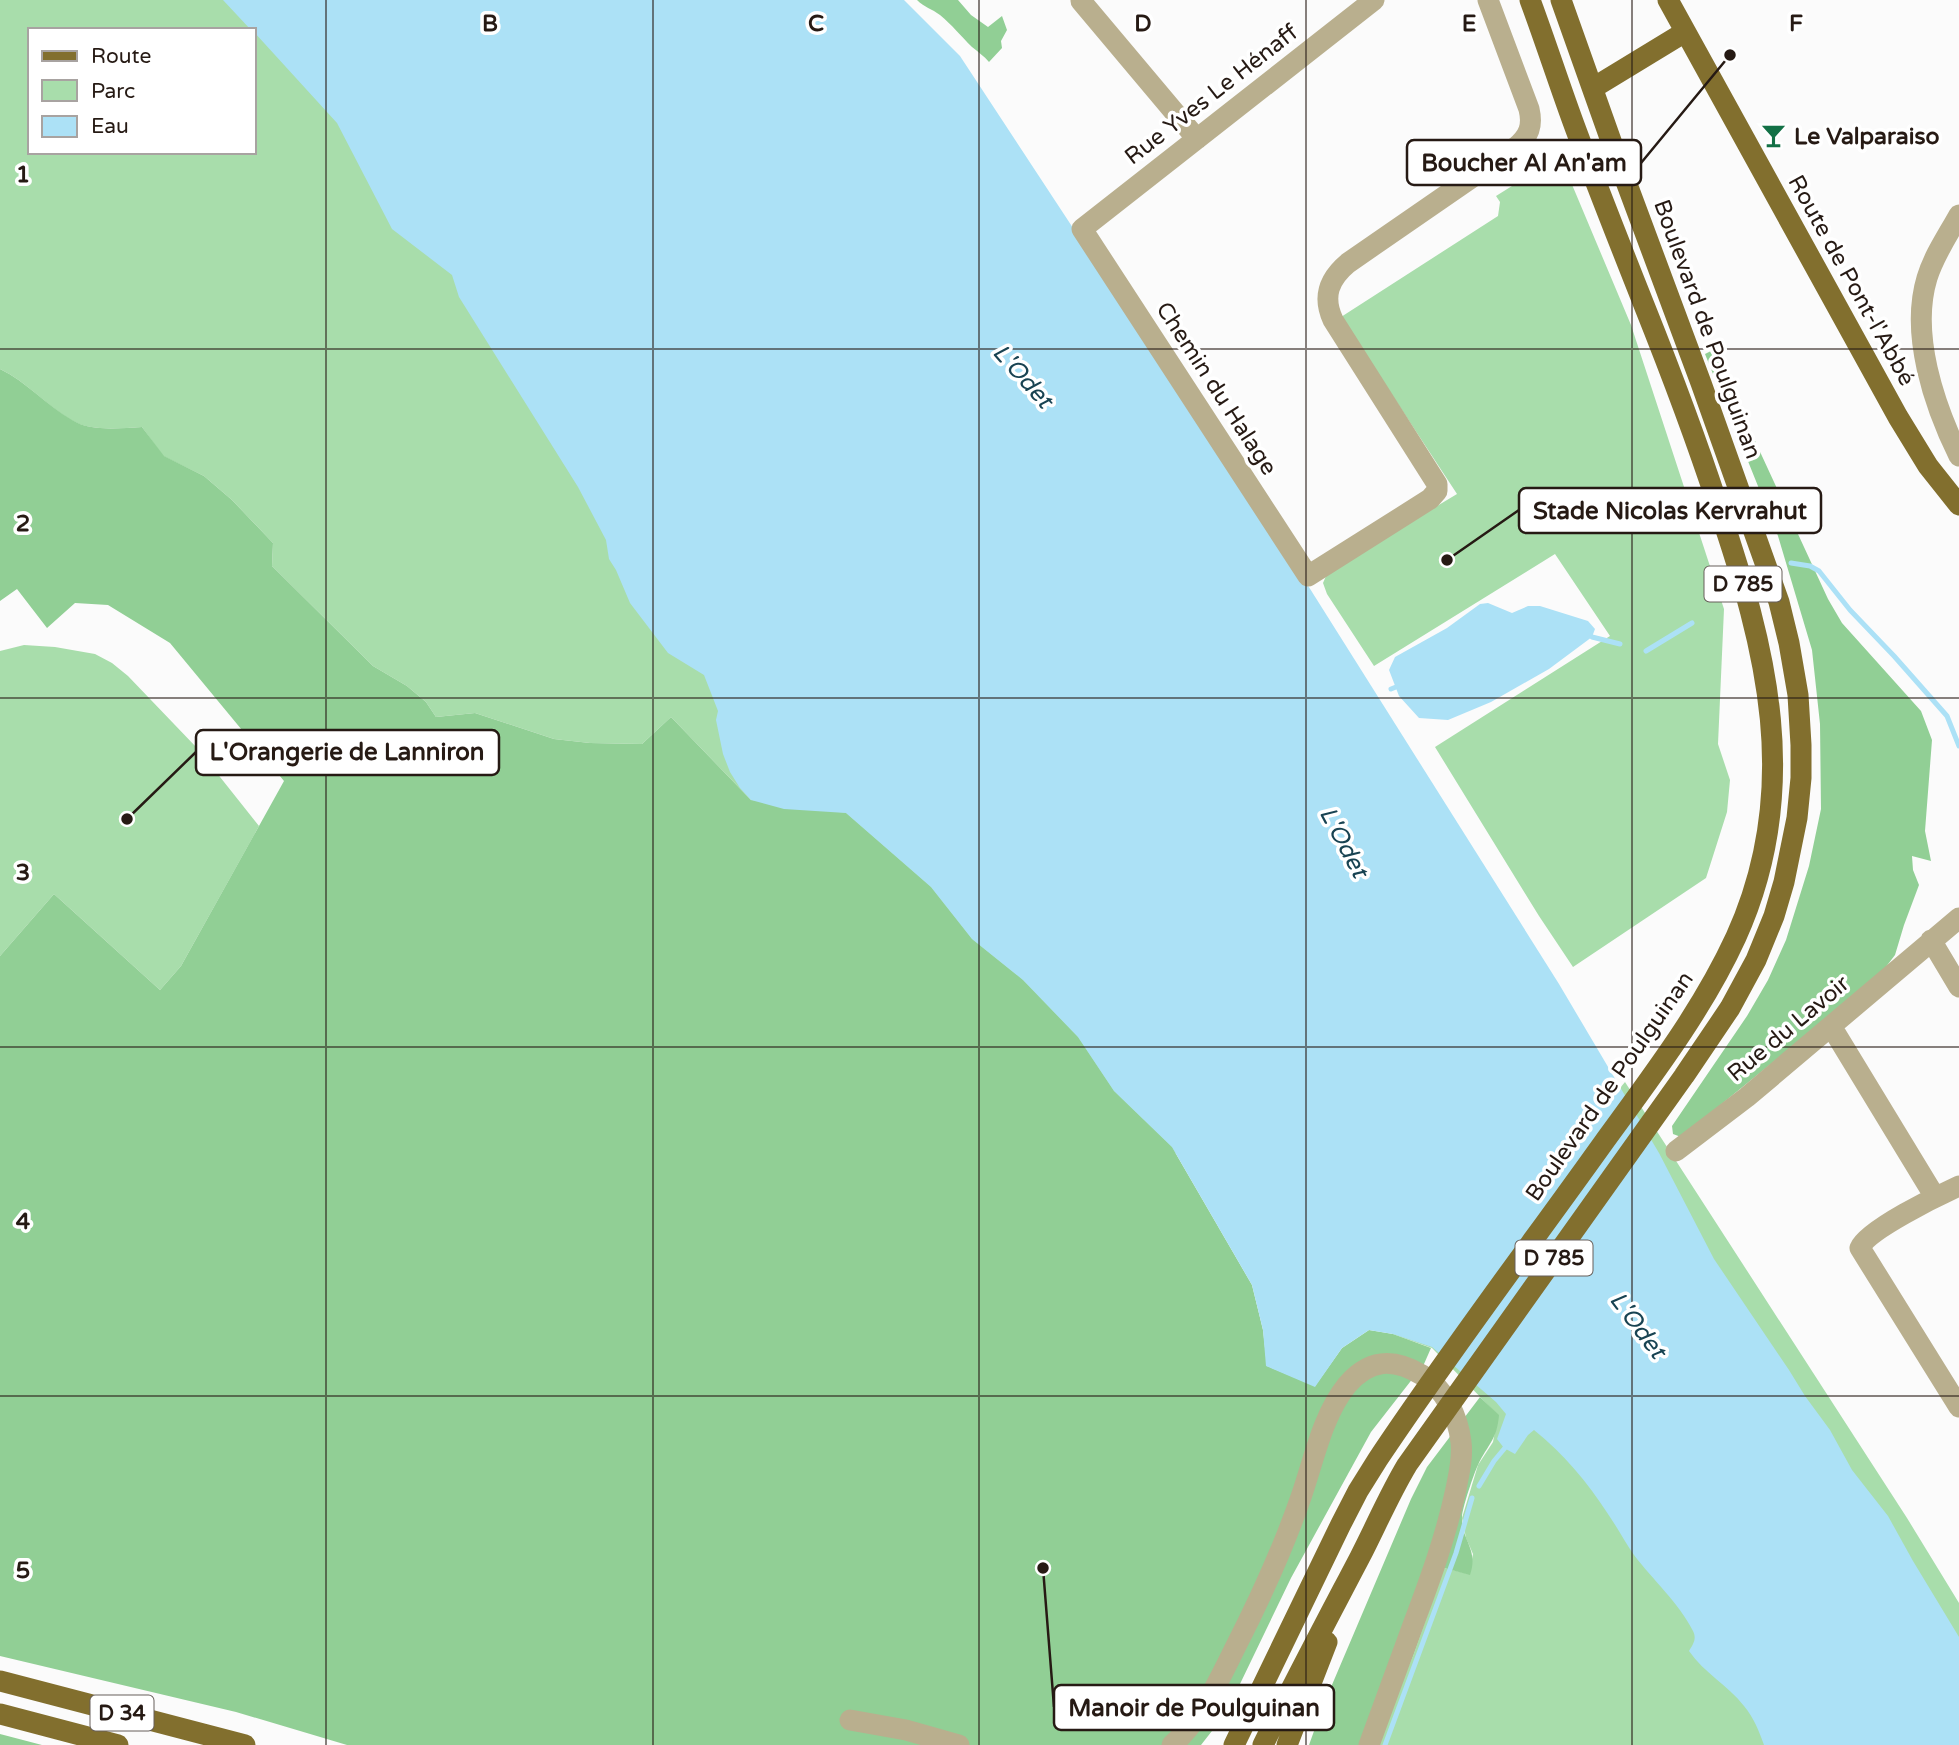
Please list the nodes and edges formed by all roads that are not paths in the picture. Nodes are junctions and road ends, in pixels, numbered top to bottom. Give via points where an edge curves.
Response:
1 (1374, 0) edge
2 (1488, 0) edge
3 (1531, 0) edge
4 (1561, 0) edge
5 (1668, 0) edge
6 (1081, 1) edge
7 (1685, 32) junction
8 (1593, 88) junction
9 (1197, 139) junction
10 (1959, 215) edge
11 (1082, 229) joint
12 (1959, 456) edge
13 (1959, 505) edge
14 (1959, 918) edge
15 (1931, 940) junction
16 (1959, 987) edge
17 (1830, 1027) junction
18 (1676, 1151) dead end
19 (1959, 1185) edge
20 (1935, 1197) junction
21 (1959, 1408) edge
22 (1361, 1555) junction
23 (0, 1681) edge
24 (1257, 1695) junction
25 (0, 1714) edge
26 (850, 1720) dead end
27 (54, 1728) junction
28 (86, 1745) edge
29 (118, 1745) edge
30 (245, 1745) edge
31 (959, 1745) edge
32 (1172, 1745) edge
33 (1217, 1745) edge
34 (1234, 1745) edge
35 (1263, 1745) edge
36 (1287, 1745) edge
37 (1369, 1745) edge

1 - 9 street, Rue Yves Le Hénaff
2 - 11 street, Chemin du Halage via 1529,109 1529,132 1516,147 1348,263 1332,279 1327,292 1333,320 1437,484 1437,491 1308,576
3 - 24 main road, Boulevard de Poulguinan / D 785 via 1732,546 1769,694 1773,734 1769,821 1744,916 1693,1015 1358,1491
4 - 8 main road, Boulevard de Poulguinan / D 785
5 - 7 main road, Route de Pont-l'Abbé
6 - 9 street
7 - 8 main road
7 - 13 main road, Route de Pont-l'Abbé via 1903,425
8 - 22 main road, Boulevard de Poulguinan / D 785 via 1779,602 1798,695 1801,745 1793,845 1774,916 1730,1008 1406,1465
9 - 11 street, Rue Yves Le Hénaff
10 - 12 street via 1930,268 1922,320 1928,378
14 - 15 street, Rue du Lavoir
15 - 16 street
15 - 17 street, Rue du Lavoir
17 - 18 street, Rue du Lavoir
17 - 20 street
19 - 20 street
20 - 21 street via 1868,1237 1860,1248
22 - 35 main road, Boulevard de Poulguinan / D 785
22 - 36 main road
23 - 30 main road, D 34
24 - 33 main road, D 785
24 - 34 main road, Boulevard de Poulguinan
25 - 27 main road, D 34
26 - 31 street
27 - 28 main road
27 - 29 main road, D 34
32 - 37 street via 1207,1701 1282,1550 1336,1402 1368,1368 1394,1363 1427,1378 1444,1395 1457,1422 1461,1456 1436,1565

